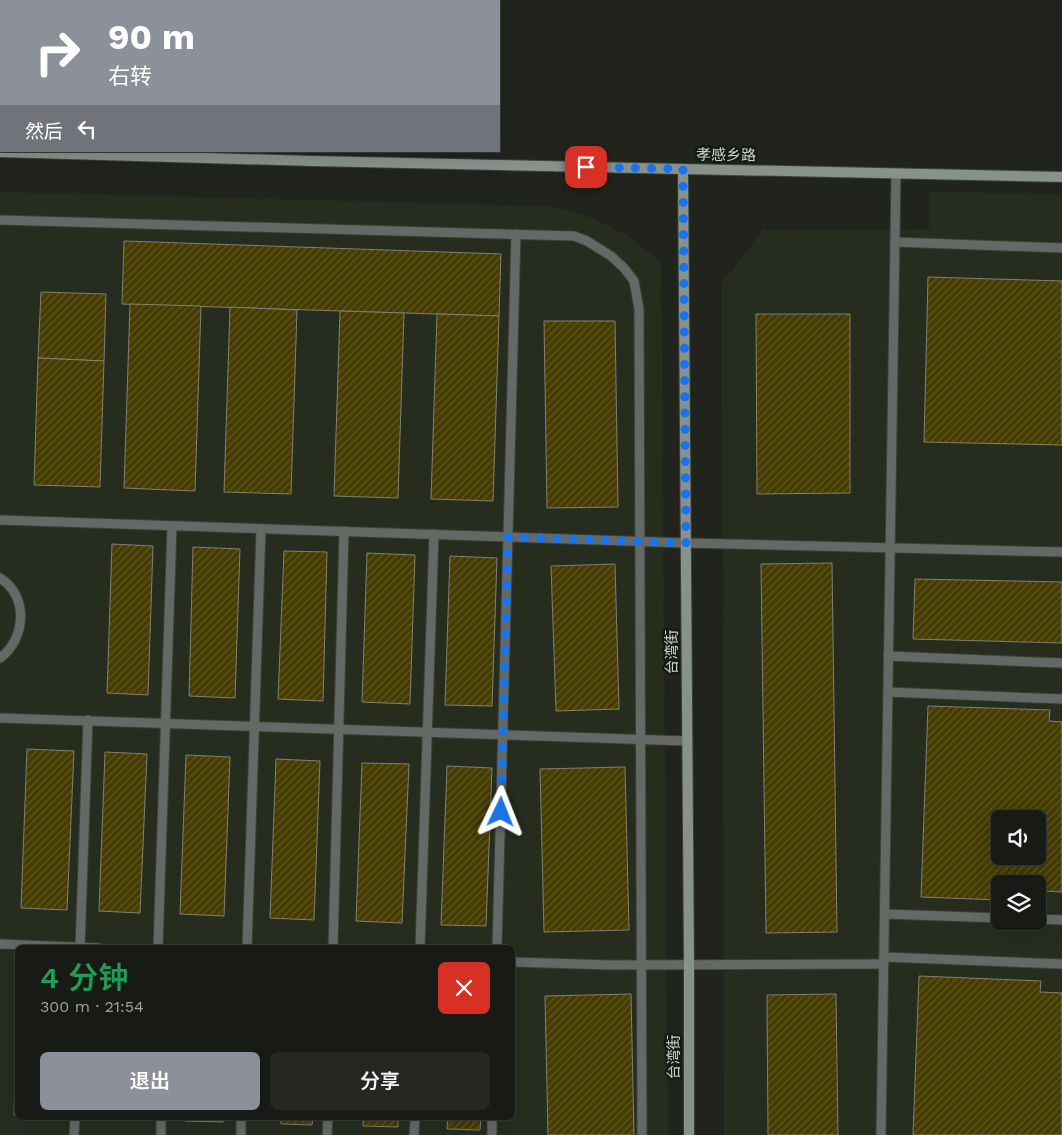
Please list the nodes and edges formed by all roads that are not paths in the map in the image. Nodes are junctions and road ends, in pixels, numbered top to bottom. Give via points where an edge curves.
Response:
1 (0, 152) edge
2 (47, 152) edge
3 (683, 169) junction
4 (896, 174) junction
5 (1062, 177) edge
6 (0, 220) edge
7 (516, 234) junction
8 (895, 242) junction
9 (1062, 248) edge
10 (0, 520) edge
11 (172, 526) junction
12 (261, 528) junction
13 (344, 531) junction
14 (434, 534) junction
15 (508, 537) junction
16 (640, 541) junction
17 (686, 543) junction
18 (890, 548) junction
19 (1062, 552) edge
20 (0, 578) edge
21 (888, 656) junction
22 (0, 658) edge
23 (1062, 663) edge
24 (888, 692) junction
25 (1062, 699) edge
26 (0, 718) edge
27 (88, 720) junction
28 (165, 723) junction
29 (254, 726) junction
30 (339, 729) junction
31 (427, 732) junction
32 (503, 734) junction
33 (641, 739) junction
34 (687, 740) junction
35 (885, 914) junction
36 (991, 918) edge
37 (1046, 919) edge
38 (1062, 920) edge
39 (0, 944) edge
40 (27, 945) edge
41 (80, 945) edge
42 (158, 945) edge
43 (247, 945) edge
44 (332, 945) edge
45 (420, 945) edge
46 (497, 945) edge
47 (884, 960) junction
48 (515, 962) edge
49 (689, 964) junction
50 (1062, 964) edge
51 (642, 965) junction
52 (75, 1120) edge
53 (161, 1120) edge
54 (241, 1120) edge
55 (328, 1120) edge
56 (415, 1120) edge
57 (492, 1120) edge
58 (74, 1135) edge
59 (160, 1135) edge
60 (241, 1135) edge
61 (327, 1135) edge
62 (414, 1135) edge
63 (492, 1135) edge
64 (642, 1135) edge
65 (689, 1135) edge
66 (881, 1135) edge

1 - 2 main road, 孝感乡路
2 - 3 main road, 孝感乡路
3 - 4 main road, 孝感乡路
3 - 17 main road, 台湾街
4 - 5 main road, 孝感乡路
4 - 8 lane
6 - 7 lane
7 - 15 lane
7 - 16 lane via 574,236 587,241 611,256 634,281 639,309
8 - 9 lane
8 - 18 lane
10 - 11 lane
11 - 12 lane
11 - 28 lane
12 - 13 lane
12 - 29 lane
13 - 14 lane
13 - 30 lane
14 - 15 lane
14 - 31 lane
15 - 16 lane
15 - 32 lane
16 - 17 lane
16 - 33 lane
17 - 18 lane
17 - 34 main road, 台湾街
18 - 19 lane
18 - 21 lane
20 - 22 lane via 12,589 21,612 21,624 13,646
21 - 23 lane
21 - 24 lane
24 - 25 lane
24 - 35 lane
26 - 27 lane
27 - 28 lane
27 - 41 lane
28 - 29 lane
28 - 42 lane
29 - 30 lane
29 - 43 lane
30 - 31 lane
30 - 44 lane
31 - 32 lane
31 - 45 lane
32 - 33 lane
32 - 46 lane
33 - 34 lane
33 - 51 lane
34 - 49 main road, 台湾街
35 - 36 lane
35 - 47 lane
37 - 38 lane
39 - 40 lane
47 - 49 lane
47 - 50 lane
47 - 66 lane
48 - 51 lane
49 - 51 lane
49 - 65 main road, 台湾街
51 - 64 lane
52 - 58 lane
53 - 59 lane
54 - 60 lane
55 - 61 lane
56 - 62 lane
57 - 63 lane

